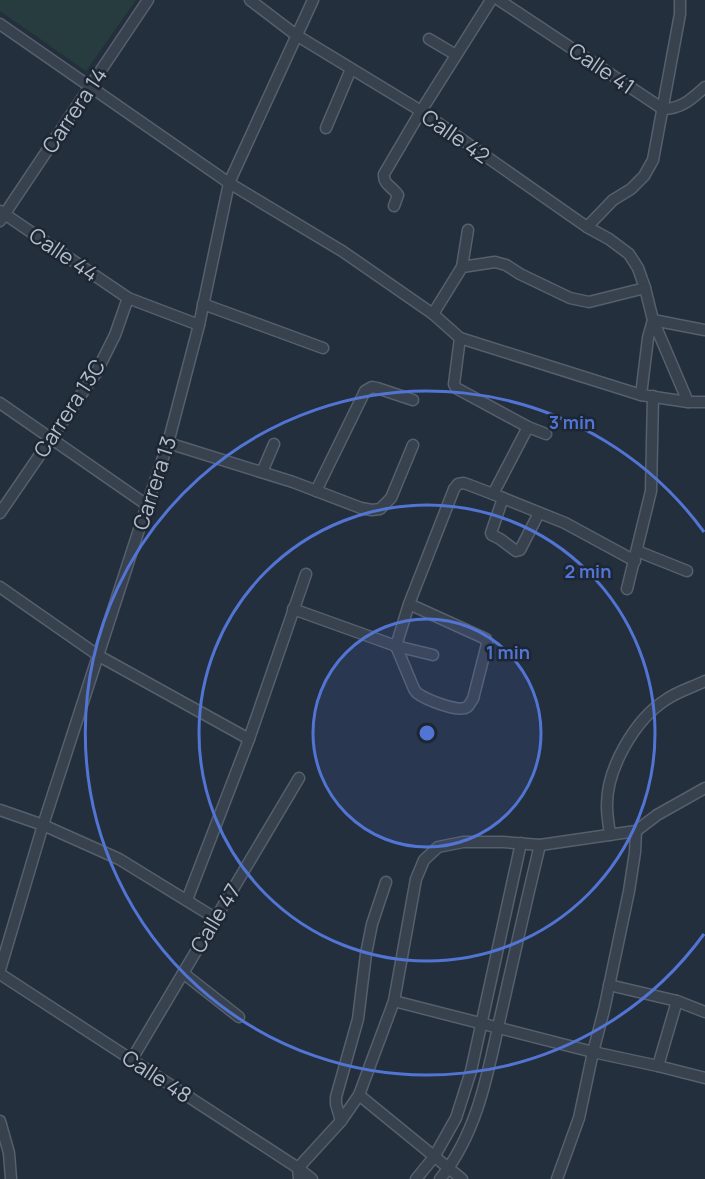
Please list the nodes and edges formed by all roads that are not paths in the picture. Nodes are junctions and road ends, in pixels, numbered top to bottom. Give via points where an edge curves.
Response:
1 (148, 0) edge
2 (250, 0) edge
3 (313, 0) edge
4 (491, 0) edge
5 (499, 0) edge
6 (680, 0) edge
7 (0, 24) edge
8 (296, 35) junction
9 (429, 39) dead end
10 (456, 55) junction
11 (351, 69) junction
12 (90, 86) junction
13 (705, 87) edge
14 (663, 109) junction
15 (421, 111) junction
16 (326, 128) dead end
17 (229, 183) junction
18 (394, 206) dead end
19 (2, 215) edge
20 (587, 227) junction
21 (468, 230) dead end
22 (462, 267) junction
23 (645, 288) junction
24 (128, 298) junction
25 (203, 304) junction
26 (434, 314) junction
27 (653, 320) junction
28 (199, 325) junction
29 (705, 330) edge
30 (460, 338) junction
31 (324, 348) dead end
32 (641, 395) junction
33 (653, 396) junction
34 (413, 400) dead end
35 (688, 402) junction
36 (705, 402) edge
37 (0, 403) edge
38 (528, 427) junction
39 (546, 435) dead end
40 (50, 439) junction
41 (168, 443) junction
42 (274, 444) dead end
43 (413, 446) dead end
44 (262, 472) junction
45 (316, 491) junction
46 (498, 496) junction
47 (147, 505) junction
48 (0, 513) edge
49 (539, 513) junction
50 (636, 556) junction
51 (687, 571) dead end
52 (306, 574) dead end
53 (0, 587) edge
54 (627, 589) dead end
55 (409, 604) junction
56 (293, 609) junction
57 (396, 646) junction
58 (433, 654) dead end
59 (99, 656) junction
60 (705, 681) edge
61 (249, 739) junction
62 (299, 778) dead end
63 (705, 788) edge
64 (0, 810) edge
65 (43, 825) junction
66 (636, 831) junction
67 (610, 835) junction
68 (521, 843) junction
69 (540, 845) junction
70 (386, 882) dead end
71 (187, 900) junction
72 (215, 918) junction
73 (0, 972) edge
74 (183, 973) junction
75 (609, 985) junction
76 (394, 1001) junction
77 (678, 1001) junction
78 (705, 1012) edge
79 (239, 1017) dead end
80 (482, 1023) junction
81 (498, 1027) junction
82 (593, 1052) junction
83 (132, 1059) junction
84 (658, 1066) junction
85 (705, 1078) edge
86 (359, 1095) junction
87 (0, 1121) edge
88 (341, 1121) junction
89 (4, 1150) edge
90 (434, 1157) junction
91 (448, 1168) junction
92 (299, 1174) edge
93 (11, 1179) edge
94 (312, 1179) edge
95 (416, 1179) edge
96 (440, 1179) edge
97 (462, 1179) edge
98 (557, 1179) edge

1 - 12 street, Carrera 14
2 - 8 street, Calle 42
3 - 8 street, Carrera 13
4 - 10 street
5 - 14 street, Calle 41
6 - 14 street
7 - 12 street
8 - 11 street, Calle 42
8 - 17 street, Carrera 13
9 - 10 street
10 - 15 street
11 - 15 street, Calle 42
11 - 16 street
12 - 17 street
12 - 19 street, Carrera 14
13 - 14 street via 682,105
14 - 20 street via 653,160 644,176
15 - 18 street via 384,174 386,183 398,195
15 - 20 street, Calle 42
17 - 25 street, Carrera 13
17 - 26 street via 342,251
19 - 24 street, Calle 44
20 - 23 street, Calle 42 via 628,254
21 - 22 street
22 - 23 street via 495,262 506,265 570,298 589,302
22 - 26 street
23 - 27 street, Calle 42
24 - 28 street, Calle 44
24 - 40 street, Carrera 13C via 96,373
25 - 28 street, Carrera 13
25 - 31 street
26 - 30 street
27 - 29 street
27 - 32 street
27 - 35 street, Calle 42
28 - 41 street, Carrera 13
30 - 32 street
30 - 38 street via 454,386
32 - 33 street
33 - 35 street
33 - 50 street via 651,491
34 - 45 street via 372,387 365,391
35 - 36 street
37 - 40 street
38 - 39 street
38 - 46 street
40 - 47 street
40 - 48 street, Carrera 13C
41 - 44 street
41 - 47 street, Carrera 13
42 - 44 street
43 - 45 street via 391,498 380,509 361,508
44 - 45 street
46 - 49 street
46 - 49 street via 491,532 516,551
46 - 55 street via 458,484
47 - 59 street, Carrera 13
49 - 50 street
50 - 51 street
50 - 54 street
52 - 56 street
53 - 59 street
55 - 57 street
55 - 57 street via 486,639 488,644 469,706 453,708 419,695
56 - 57 street
56 - 61 street
57 - 58 street
59 - 61 street
59 - 65 street, Carrera 13
60 - 67 street via 667,699 633,731 610,779 606,806
61 - 71 street
62 - 72 street, Calle 47
63 - 66 street
64 - 65 street
65 - 71 street via 119,859
65 - 73 street, Carrera 13
66 - 67 street
66 - 75 street via 629,891
67 - 69 street
68 - 69 street
68 - 76 street via 463,842 438,847 424,860 416,879
68 - 80 street
69 - 81 street
70 - 88 street via 372,924 358,1019 336,1097
71 - 72 street
72 - 74 street, Calle 47
73 - 83 street, Calle 48
74 - 79 street
74 - 83 street, Calle 47
75 - 77 street
75 - 82 street
76 - 80 street
76 - 86 street
77 - 78 street
77 - 84 street
80 - 81 street
80 - 90 street via 456,1118
81 - 82 street
81 - 91 street via 472,1124
82 - 84 street
82 - 98 street via 579,1118
83 - 92 street, Calle 48
84 - 85 street
86 - 88 street
86 - 90 street
87 - 89 street
88 - 92 street
89 - 93 street
90 - 91 street
90 - 95 street
91 - 96 street
91 - 97 street
92 - 94 street, Calle 48

